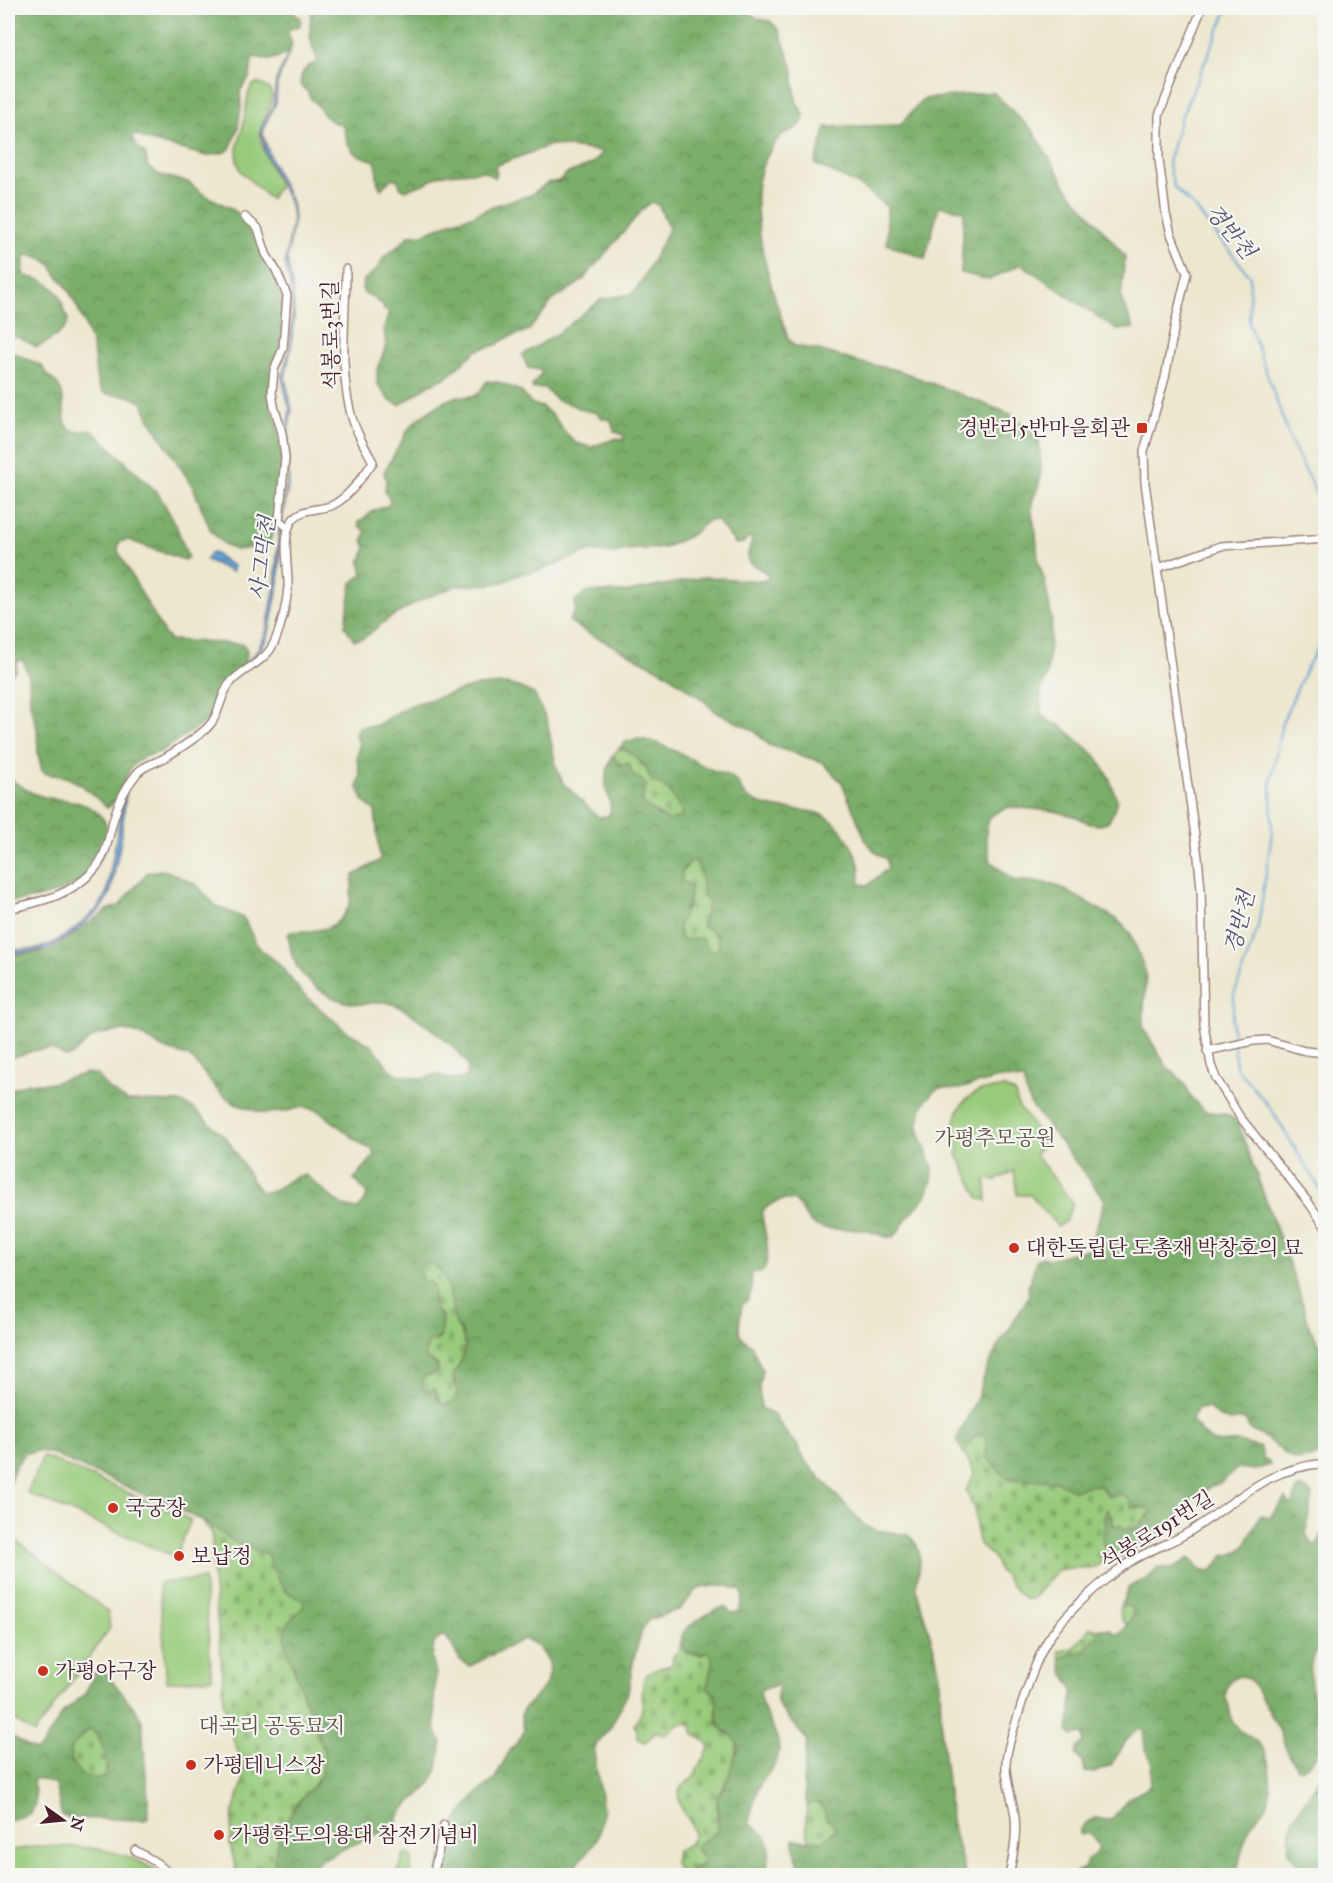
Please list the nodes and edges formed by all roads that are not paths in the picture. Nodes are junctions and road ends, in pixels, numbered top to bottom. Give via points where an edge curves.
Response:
1 (1202, 8) edge
2 (245, 217) dead end
3 (346, 269) dead end
4 (287, 527) junction
5 (1326, 539) edge
6 (1158, 568) junction
7 (8, 909) edge
8 (1207, 1051) junction
9 (1326, 1053) edge
10 (1326, 1228) edge
11 (1326, 1463) edge
12 (444, 1825) dead end
13 (135, 1850) dead end
14 (172, 1875) edge
15 (433, 1875) edge
16 (1009, 1875) edge

1 - 6 street via 1159,116 1159,160 1167,220 1187,273 1166,378 1144,451
2 - 4 street, 석봉로3번길 via 258,228 287,295 283,348 274,370 272,393 285,458 279,520
3 - 4 street, 석봉로3번길 via 346,387 354,424 373,462 335,504 297,515
4 - 7 street via 288,589 282,622 270,651 232,681 217,715 206,729 134,776 115,813 106,850 94,870 58,896
5 - 6 street via 1221,546
6 - 8 street via 1198,857
8 - 9 street via 1268,1041
8 - 10 street via 1216,1078 1240,1117
11 - 16 street, 석봉로191번길 via 1267,1479 1184,1535 1129,1563 1085,1600 1050,1638 1029,1683 1006,1761 1016,1837
12 - 15 street
13 - 14 street

